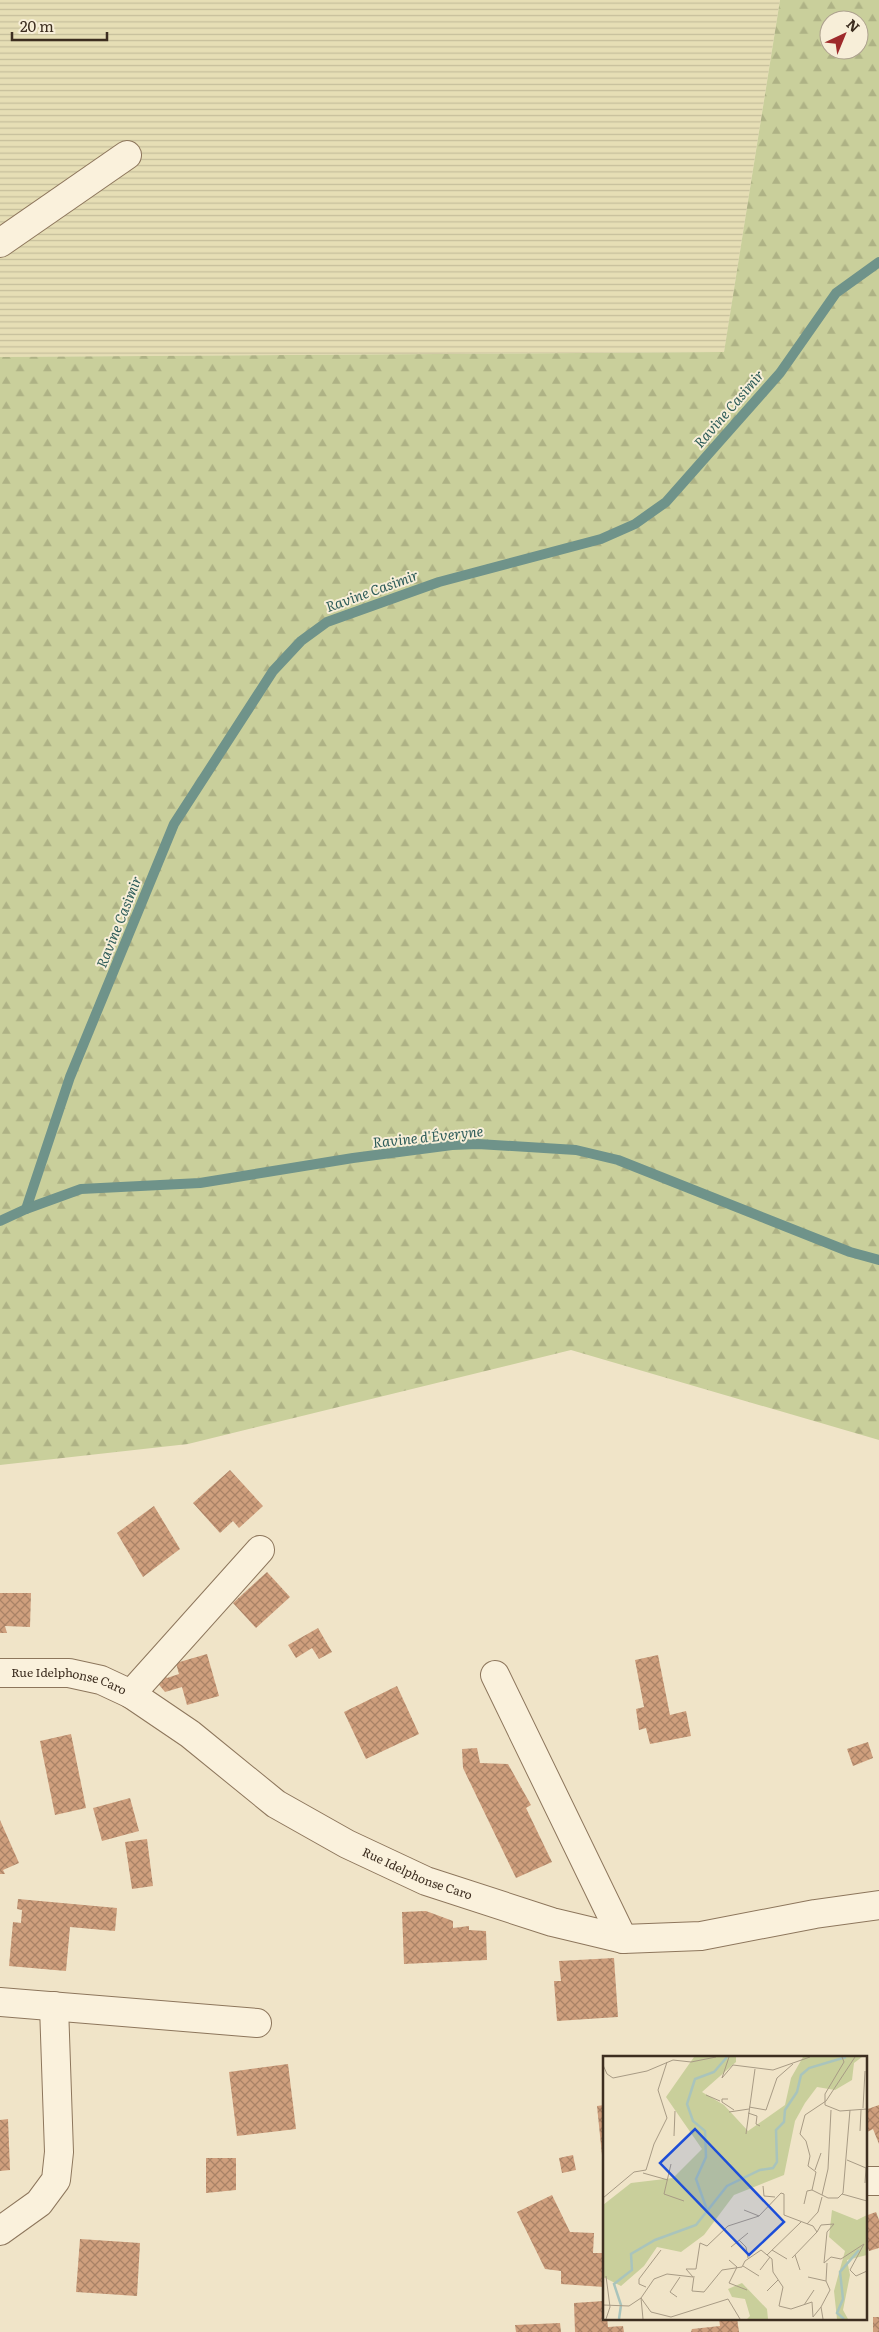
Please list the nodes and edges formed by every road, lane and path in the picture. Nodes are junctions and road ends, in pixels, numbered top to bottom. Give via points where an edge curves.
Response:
1 (127, 155) dead end
2 (0, 243) edge
3 (260, 1550) dead end
4 (0, 1673) edge
5 (494, 1675) dead end
6 (131, 1694) junction
7 (879, 1905) edge
8 (623, 1940) junction
9 (0, 2002) edge
10 (54, 2006) junction
11 (257, 2023) dead end
12 (866, 2181) edge
13 (879, 2181) edge
14 (0, 2231) edge

1 - 2 street
3 - 6 street
4 - 6 street, Rue Idelphonse Caro via 69,1673 101,1680
5 - 8 street
6 - 8 street, Rue Idelphonse Caro via 190,1734 276,1804 347,1844 426,1881 552,1922
7 - 8 street, Rue Idelphonse Caro via 701,1936
9 - 10 street
10 - 11 street
10 - 14 street via 59,2152 56,2180 39,2203
12 - 13 street

